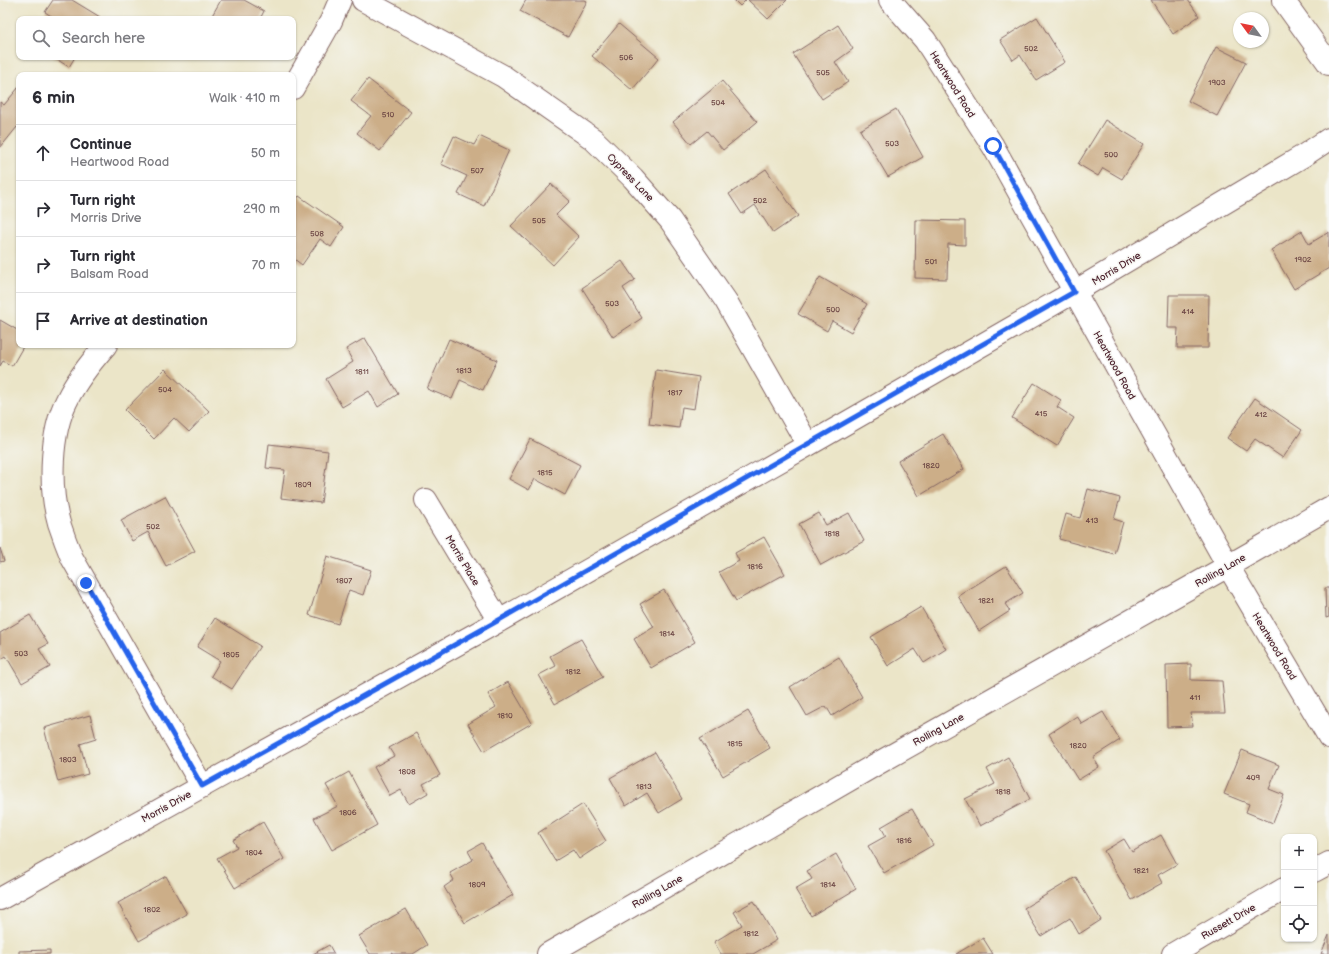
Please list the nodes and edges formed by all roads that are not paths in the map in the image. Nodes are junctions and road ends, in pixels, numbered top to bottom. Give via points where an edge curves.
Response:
1 (340, 0) edge
2 (364, 0) edge
3 (890, 0) edge
4 (1282, 0) edge
5 (1329, 64) edge
6 (296, 83) edge
7 (1329, 138) edge
8 (1074, 292) junction
9 (103, 348) edge
10 (808, 446) junction
11 (426, 500) dead end
12 (1329, 508) edge
13 (1228, 566) junction
14 (499, 620) junction
15 (1329, 737) edge
16 (202, 786) junction
17 (1329, 863) edge
18 (1316, 870) edge
19 (1281, 891) edge
20 (0, 899) edge
21 (548, 954) edge
22 (1173, 954) edge

1 - 6 street
2 - 10 street, Cypress Lane via 503,76 593,139 633,178 670,220 726,301
3 - 8 street, Heartwood Road via 926,40 988,140
4 - 5 street
7 - 8 street, Morris Drive
8 - 10 street, Morris Drive
8 - 13 street, Heartwood Road
9 - 16 street via 87,367 67,400 59,423 53,452 53,487 59,522 72,558
10 - 14 street, Morris Drive
11 - 14 street, Morris Place
12 - 13 street, Rolling Lane
13 - 15 street, Heartwood Road
13 - 21 street, Rolling Lane via 875,765
14 - 16 street, Morris Drive
16 - 20 street, Morris Drive
17 - 18 street
19 - 22 street, Russett Drive

